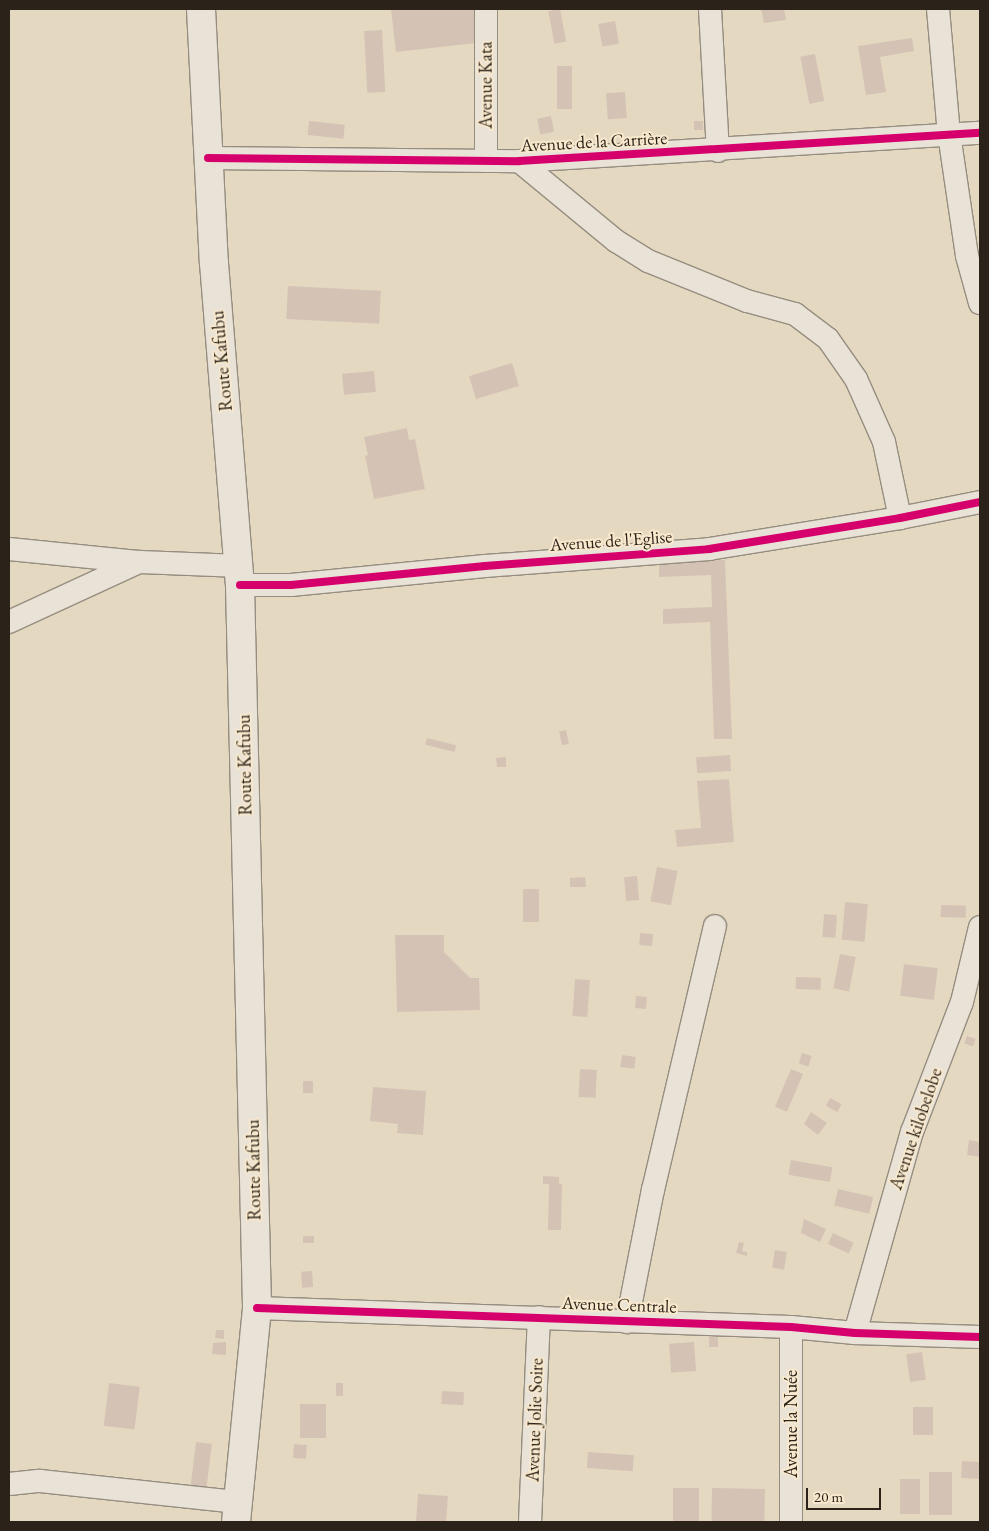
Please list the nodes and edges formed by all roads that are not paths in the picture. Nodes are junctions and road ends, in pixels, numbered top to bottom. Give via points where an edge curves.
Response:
1 (200, 9) edge
2 (486, 9) edge
3 (710, 9) edge
4 (938, 9) edge
5 (980, 133) edge
6 (949, 134) junction
7 (718, 151) junction
8 (208, 158) junction
9 (486, 161) junction
10 (519, 161) junction
11 (980, 303) edge
12 (980, 502) edge
13 (900, 518) junction
14 (9, 549) edge
15 (140, 562) junction
16 (240, 576) junction
17 (9, 622) edge
18 (715, 926) dead end
19 (980, 927) edge
20 (257, 1308) junction
21 (539, 1317) junction
22 (627, 1322) junction
23 (791, 1326) junction
24 (855, 1333) junction
25 (980, 1337) edge
26 (9, 1484) edge
27 (237, 1512) edge
28 (530, 1522) edge
29 (791, 1522) edge

1 - 8 main road, Route Kafubu
2 - 9 street, Avenue Kata
3 - 7 street
4 - 6 street
5 - 6 street, Avenue de la Carrière
6 - 7 street, Avenue de la Carrière
6 - 11 street via 967,256
7 - 10 street, Avenue de la Carrière
8 - 9 street, Avenue de la Carrière
8 - 16 main road, Route Kafubu
9 - 10 street, Avenue de la Carrière
10 - 13 street via 616,241 648,261 747,301 794,314 823,334 856,379 884,442
12 - 13 street, Avenue de l'Eglise
13 - 16 street, Avenue de l'Eglise via 709,549 494,565 291,585
14 - 15 street, Avenue de l'Eglise
15 - 16 street, Avenue de l'Eglise
15 - 17 street
16 - 20 main road, Route Kafubu
18 - 22 street via 653,1190
19 - 24 street, Avenue kilobelobe via 962,1002 912,1132
20 - 21 street, Avenue Centrale
20 - 27 main road, Route Kafubu
21 - 22 street, Avenue Centrale
21 - 28 street, Avenue Jolie Soire
22 - 23 street, Avenue Centrale
23 - 24 street, Avenue Centrale
23 - 29 street, Avenue la Nuée
24 - 25 street, Avenue Centrale
26 - 27 street via 40,1481

